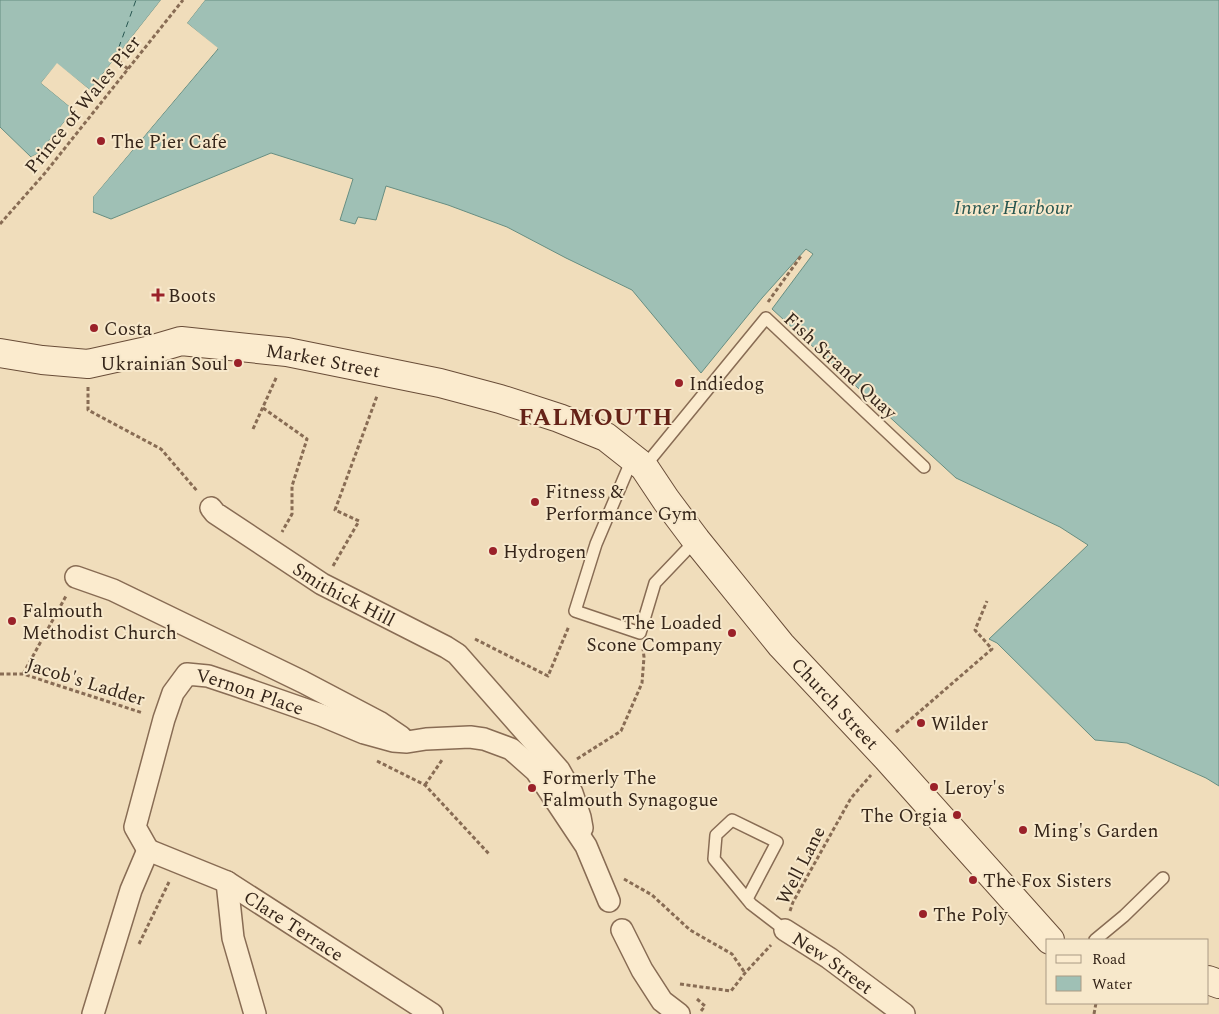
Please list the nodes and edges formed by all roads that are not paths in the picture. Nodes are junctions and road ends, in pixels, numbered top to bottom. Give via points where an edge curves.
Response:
1 (0, 353) edge
2 (638, 462) junction
3 (924, 467) dead end
4 (211, 508) road end
5 (696, 540) junction
6 (76, 577) dead end
7 (408, 742) junction
8 (586, 846) junction
9 (148, 850) junction
10 (1163, 878) dead end
11 (227, 882) junction
12 (747, 900) junction
13 (608, 901) dead end
14 (622, 930) dead end
15 (785, 930) joint
16 (1049, 939) edge
17 (1097, 939) edge
18 (93, 1014) edge
19 (255, 1014) edge
20 (432, 1014) edge
21 (680, 1014) edge
22 (904, 1014) edge

1 - 2 street, Market Street via 88,364 181,341 287,352 440,382 500,399 606,437
2 - 3 lane, Fish Strand Quay via 766,318
2 - 5 street, Church Street
2 - 5 lane, Fish Strand Quay via 596,544 575,611 640,633 655,583
4 - 8 street, Smithick Hill via 322,584 458,654 559,770 572,793
5 - 16 street, Church Street via 780,645 886,757
6 - 7 street, Vernon Place via 113,590 303,682 379,722
7 - 8 street, Vernon Place via 470,737 511,748 536,771
7 - 9 street, Vernon Place via 364,733 267,695 208,676 187,674 173,692 135,827
8 - 13 street, Vernon Place
9 - 11 street, Clare Terrace
9 - 18 street via 131,890
10 - 17 lane
11 - 19 street via 234,938
11 - 20 street, Clare Terrace
12 - 12 lane via 777,842 732,820 716,835 714,859
12 - 15 lane
14 - 21 street via 662,1001
15 - 22 street, New Street

